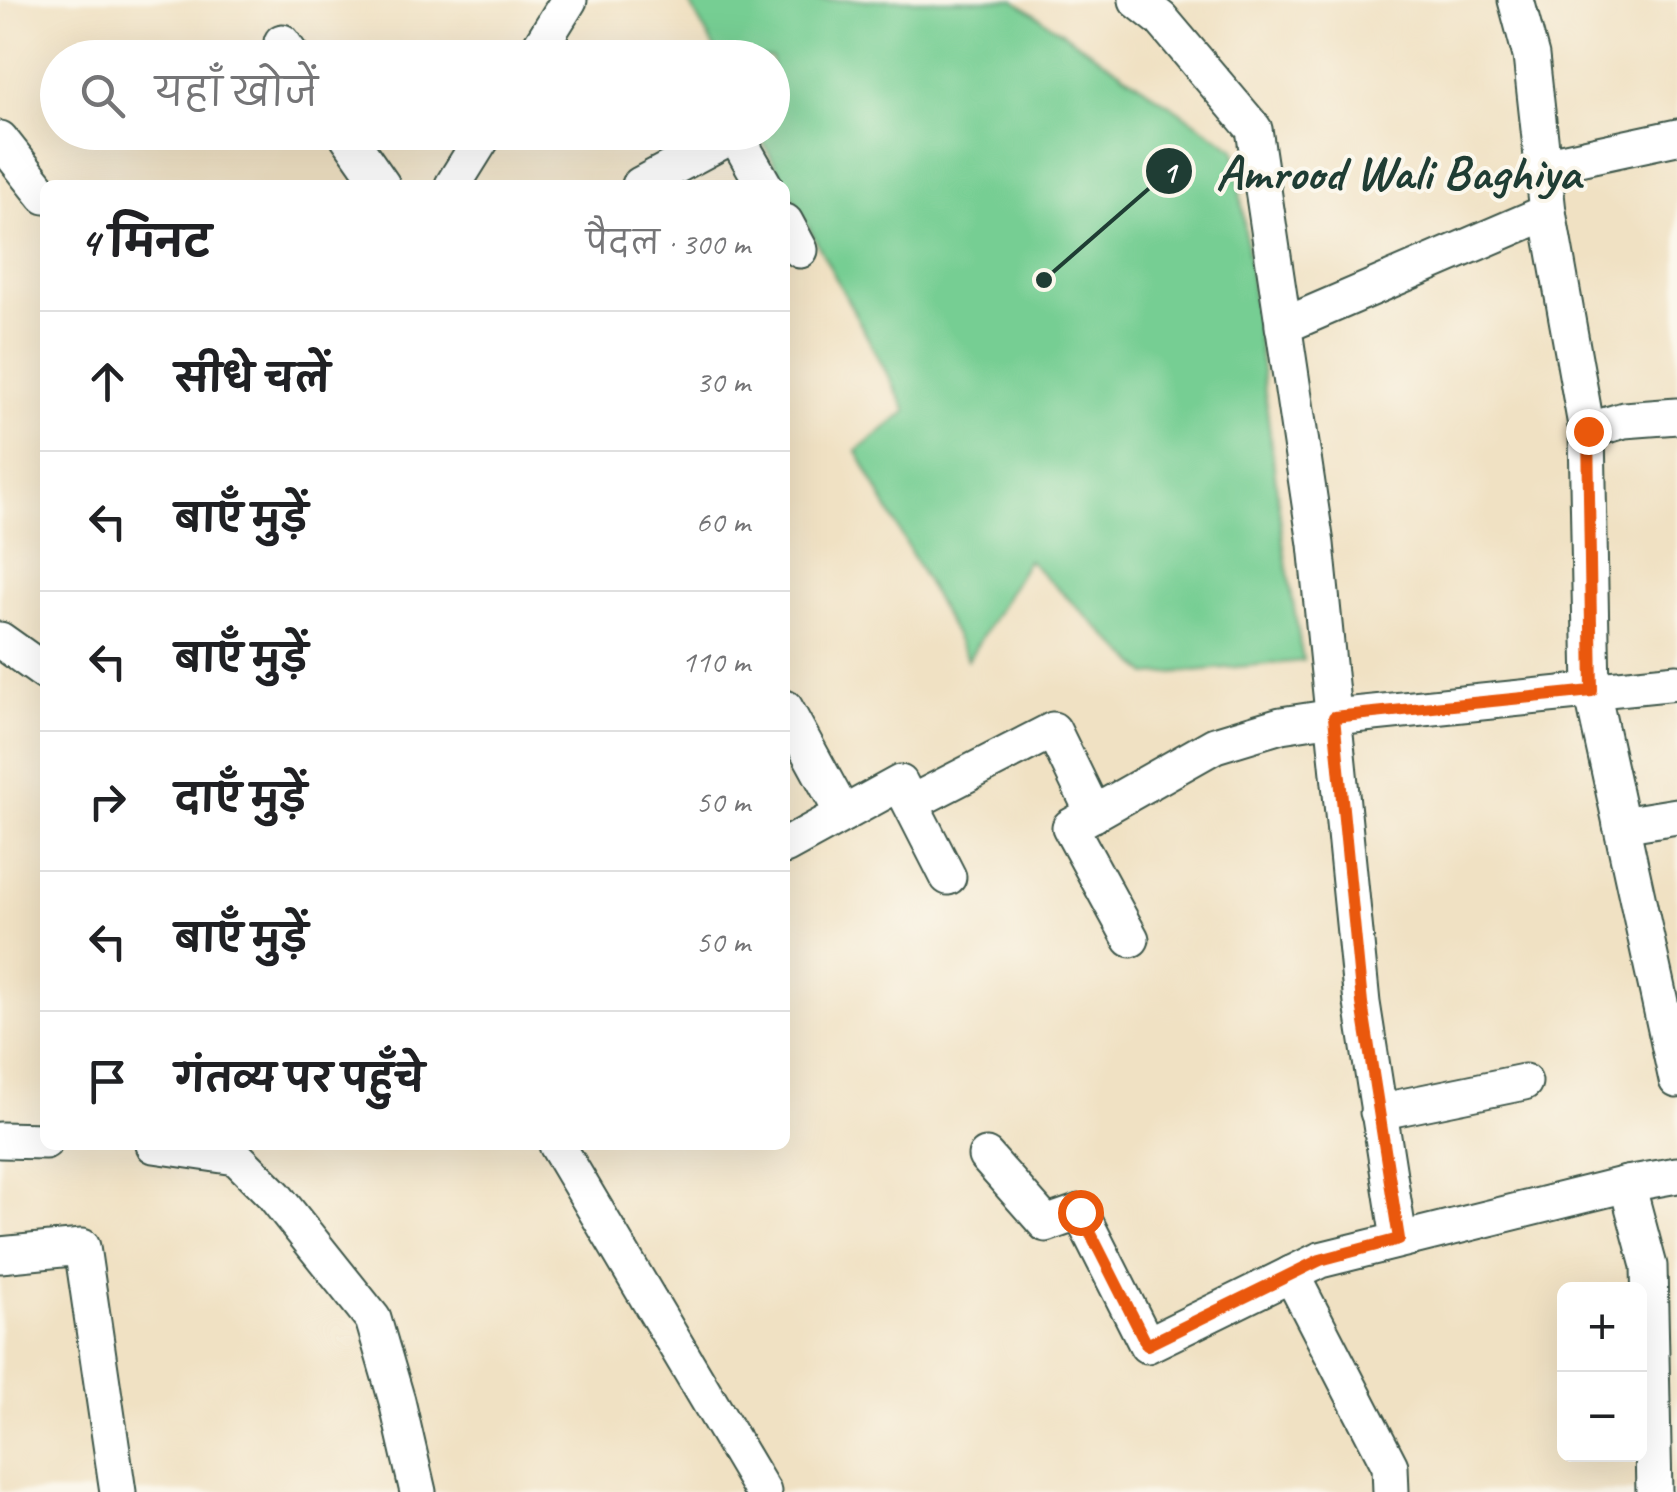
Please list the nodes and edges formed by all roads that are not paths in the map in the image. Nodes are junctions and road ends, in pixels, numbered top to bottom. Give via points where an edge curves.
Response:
1 (569, 0) edge
2 (1516, 0) edge
3 (1147, 4) edge
4 (544, 40) edge
5 (0, 138) edge
6 (1677, 138) edge
7 (358, 150) edge
8 (475, 150) edge
9 (706, 150) edge
10 (745, 150) edge
11 (1542, 166) junction
12 (379, 180) edge
13 (456, 180) edge
14 (649, 180) edge
15 (761, 180) edge
16 (40, 190) edge
17 (1548, 212) junction
18 (1283, 326) junction
19 (1677, 416) edge
20 (1588, 431) junction
21 (0, 640) edge
22 (40, 668) edge
23 (1677, 682) edge
24 (1592, 691) junction
25 (790, 717) edge
26 (1334, 717) junction
27 (911, 803) junction
28 (843, 814) junction
29 (1094, 814) junction
30 (1677, 816) edge
31 (1621, 824) junction
32 (790, 843) edge
33 (948, 876) dead end
34 (1130, 939) dead end
35 (1667, 986) edge
36 (1677, 1080) edge
37 (1524, 1082) dead end
38 (1378, 1112) junction
39 (0, 1140) edge
40 (40, 1141) edge
41 (188, 1150) edge
42 (560, 1150) edge
43 (986, 1156) dead end
44 (1677, 1175) edge
45 (1627, 1184) junction
46 (1399, 1239) junction
47 (0, 1255) edge
48 (1291, 1274) junction
49 (1664, 1344) edge
50 (118, 1492) edge
51 (418, 1492) edge
52 (763, 1492) edge
53 (1391, 1492) edge
54 (1654, 1492) edge

1 - 4 street
2 - 11 street via 1532,56
3 - 18 street via 1254,129
5 - 16 street
6 - 11 street
7 - 12 street
8 - 13 street
9 - 14 street
10 - 15 street
11 - 17 street
17 - 18 street
17 - 20 street
18 - 26 street
19 - 20 street
20 - 24 street
21 - 22 street
23 - 24 street
24 - 26 street
24 - 31 street
25 - 28 street
26 - 29 street via 1215,744
26 - 38 street
27 - 28 street via 900,783
27 - 29 street via 1053,730
27 - 33 street
28 - 32 street
29 - 34 street via 1070,827
30 - 31 street
31 - 35 street
35 - 36 street
37 - 38 street
38 - 46 street
39 - 40 street
41 - 51 street via 236,1157 373,1319
42 - 52 street
43 - 48 street via 1046,1224 1080,1212 1147,1345
44 - 45 street
45 - 46 street
45 - 49 street
46 - 48 street
47 - 50 street via 82,1247
48 - 53 street via 1390,1466
49 - 54 street

